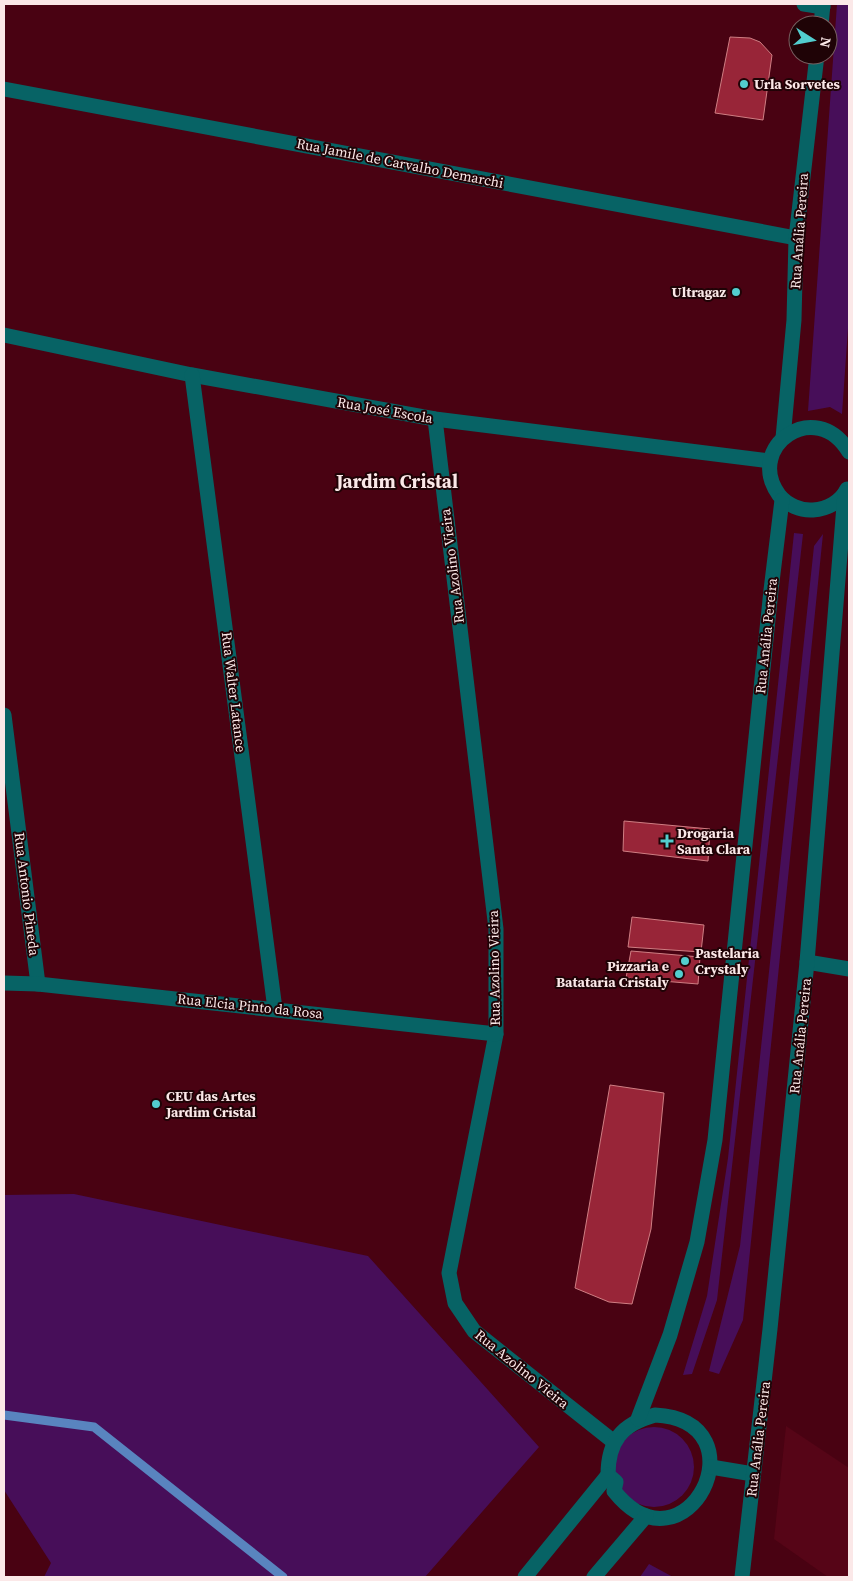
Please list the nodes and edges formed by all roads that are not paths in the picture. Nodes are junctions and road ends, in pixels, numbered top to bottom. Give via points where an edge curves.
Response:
1 (804, 4) edge
2 (823, 5) edge
3 (816, 65) edge
4 (4, 89) edge
5 (796, 238) junction
6 (4, 335) edge
7 (192, 375) junction
8 (435, 419) junction
9 (783, 438) junction
10 (849, 452) edge
11 (770, 461) junction
12 (847, 490) edge
13 (782, 500) junction
14 (4, 715) edge
15 (807, 962) junction
16 (849, 969) edge
17 (4, 983) edge
18 (38, 984) junction
19 (275, 1009) junction
20 (496, 1034) junction
21 (638, 1419) junction
22 (614, 1442) junction
23 (711, 1467) junction
24 (753, 1474) junction
25 (608, 1475) junction
26 (646, 1516) junction
27 (525, 1577) edge
28 (594, 1577) edge
29 (742, 1577) edge

1 - 2 street
3 - 5 street, Rua Anália Pereira
4 - 5 street, Rua Jamile de Carvalho Demarchi
5 - 9 street, Rua Anália Pereira via 794,320
6 - 7 street, Rua José Escola
7 - 8 street, Rua José Escola
7 - 19 street, Rua Walter Latance
8 - 11 street, Rua José Escola
8 - 20 street, Rua Azolino Vieira via 496,929
9 - 10 street via 794,430 820,427 833,432
9 - 11 street via 774,448
11 - 13 street via 770,475
12 - 13 street via 835,504 822,510 808,511
12 - 15 street, Rua Anália Pereira
13 - 21 street, Rua Anália Pereira via 715,1140 697,1242 670,1335
14 - 18 street, Rua Antonio Pineda
15 - 16 street
15 - 24 street, Rua Anália Pereira
17 - 18 street, Rua Elcia Pinto da Rosa
18 - 19 street, Rua Elcia Pinto da Rosa
19 - 20 street, Rua Elcia Pinto da Rosa
20 - 22 street, Rua Azolino Vieira via 449,1273 455,1303 474,1331
21 - 22 street
21 - 23 street via 654,1415 671,1416 687,1423 700,1435 708,1450
22 - 25 street via 608,1458
23 - 24 street
23 - 26 street via 708,1484 686,1510 671,1517
24 - 29 street, Rua Anália Pereira
25 - 26 street via 616,1482 614,1491 624,1504
25 - 27 street
26 - 28 street

